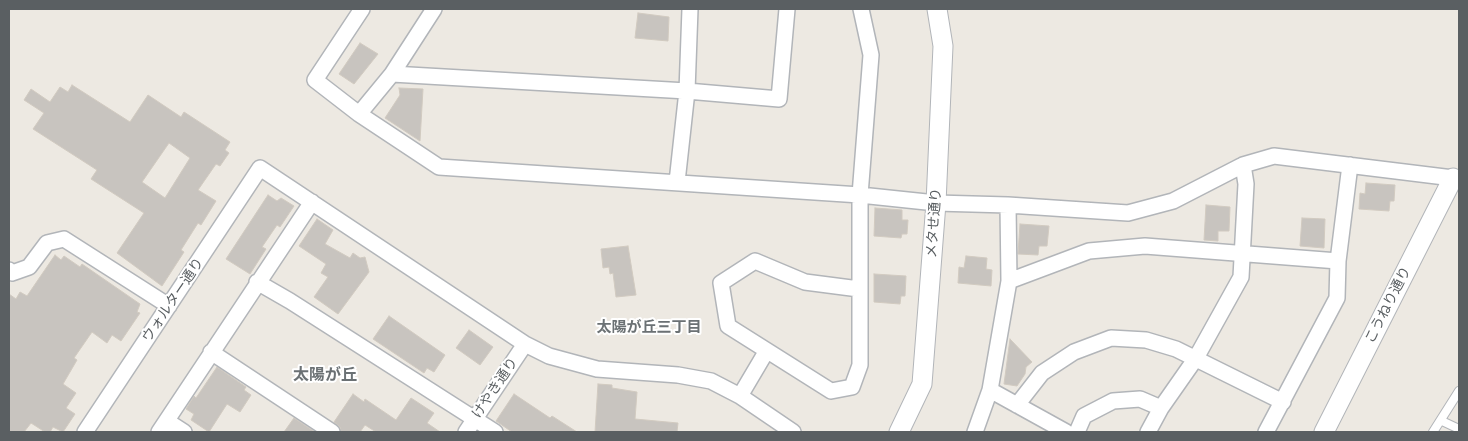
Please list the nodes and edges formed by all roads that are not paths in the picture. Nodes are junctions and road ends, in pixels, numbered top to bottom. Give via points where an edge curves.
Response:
1 (362, 9) edge
2 (434, 9) edge
3 (690, 9) edge
4 (787, 9) edge
5 (861, 9) edge
6 (937, 9) edge
7 (392, 74) junction
8 (687, 92) junction
9 (359, 114) junction
10 (1243, 165) junction
11 (1350, 165) junction
12 (1453, 178) joint
13 (678, 182) junction
14 (860, 195) junction
15 (312, 202) junction
16 (936, 203) junction
17 (1008, 205) junction
18 (1240, 255) junction
19 (1338, 261) junction
20 (9, 270) edge
21 (1009, 281) junction
22 (257, 282) junction
23 (860, 289) junction
24 (169, 306) junction
25 (524, 344) junction
26 (212, 352) junction
27 (766, 352) junction
28 (1196, 358) junction
29 (990, 390) junction
30 (1459, 391) edge
31 (740, 396) junction
32 (1283, 402) junction
33 (1017, 405) junction
34 (1161, 408) junction
35 (474, 419) junction
36 (1442, 421) junction
37 (163, 426) edge
38 (1459, 429) edge
39 (85, 432) edge
40 (184, 432) edge
41 (332, 432) edge
42 (466, 432) edge
43 (495, 432) edge
44 (793, 432) edge
45 (899, 432) edge
46 (975, 432) edge
47 (1066, 432) edge
48 (1077, 432) edge
49 (1148, 432) edge
50 (1266, 432) edge
51 (1324, 432) edge
52 (1433, 432) edge

1 - 9 street via 315,80
2 - 7 street
3 - 8 street
4 - 8 street via 779,99
5 - 14 street via 871,55
6 - 16 street, メタせ通り via 943,46
7 - 8 street
7 - 9 street
8 - 13 street
9 - 13 street via 439,166
10 - 11 street via 1274,156
10 - 17 street via 1173,201 1128,212
10 - 18 street via 1246,184
11 - 12 street
11 - 19 street
12 - 51 street, こうねり通り
13 - 14 street
14 - 16 street
14 - 23 street
15 - 22 street
15 - 24 street, ウォルター通り via 260,168
15 - 25 street
16 - 17 street
16 - 45 street, メタせ通り via 922,384
17 - 21 street
18 - 19 street
18 - 21 street via 1145,246 1089,251
18 - 28 street via 1240,277
19 - 32 street via 1337,298
20 - 24 street via 12,273 29,267 47,243 64,239
21 - 29 street
22 - 26 street
22 - 35 street
23 - 27 street via 860,365 852,387 831,391
23 - 27 street via 805,282 755,261 721,283 728,326
24 - 39 street, ウォルター通り
25 - 31 street via 549,356 597,369 678,375 711,381
25 - 35 street, けやき通り
26 - 37 street
26 - 41 street
27 - 31 street
28 - 32 street
28 - 33 street via 1146,340 1111,338 1074,352 1042,373
28 - 34 street
29 - 33 street
29 - 46 street
30 - 36 lane
31 - 44 street
32 - 50 street
33 - 47 street
34 - 48 street via 1140,399 1113,401 1084,416
34 - 49 street
35 - 42 street, けやき通り
35 - 43 street
36 - 38 lane
36 - 52 lane
37 - 40 street

